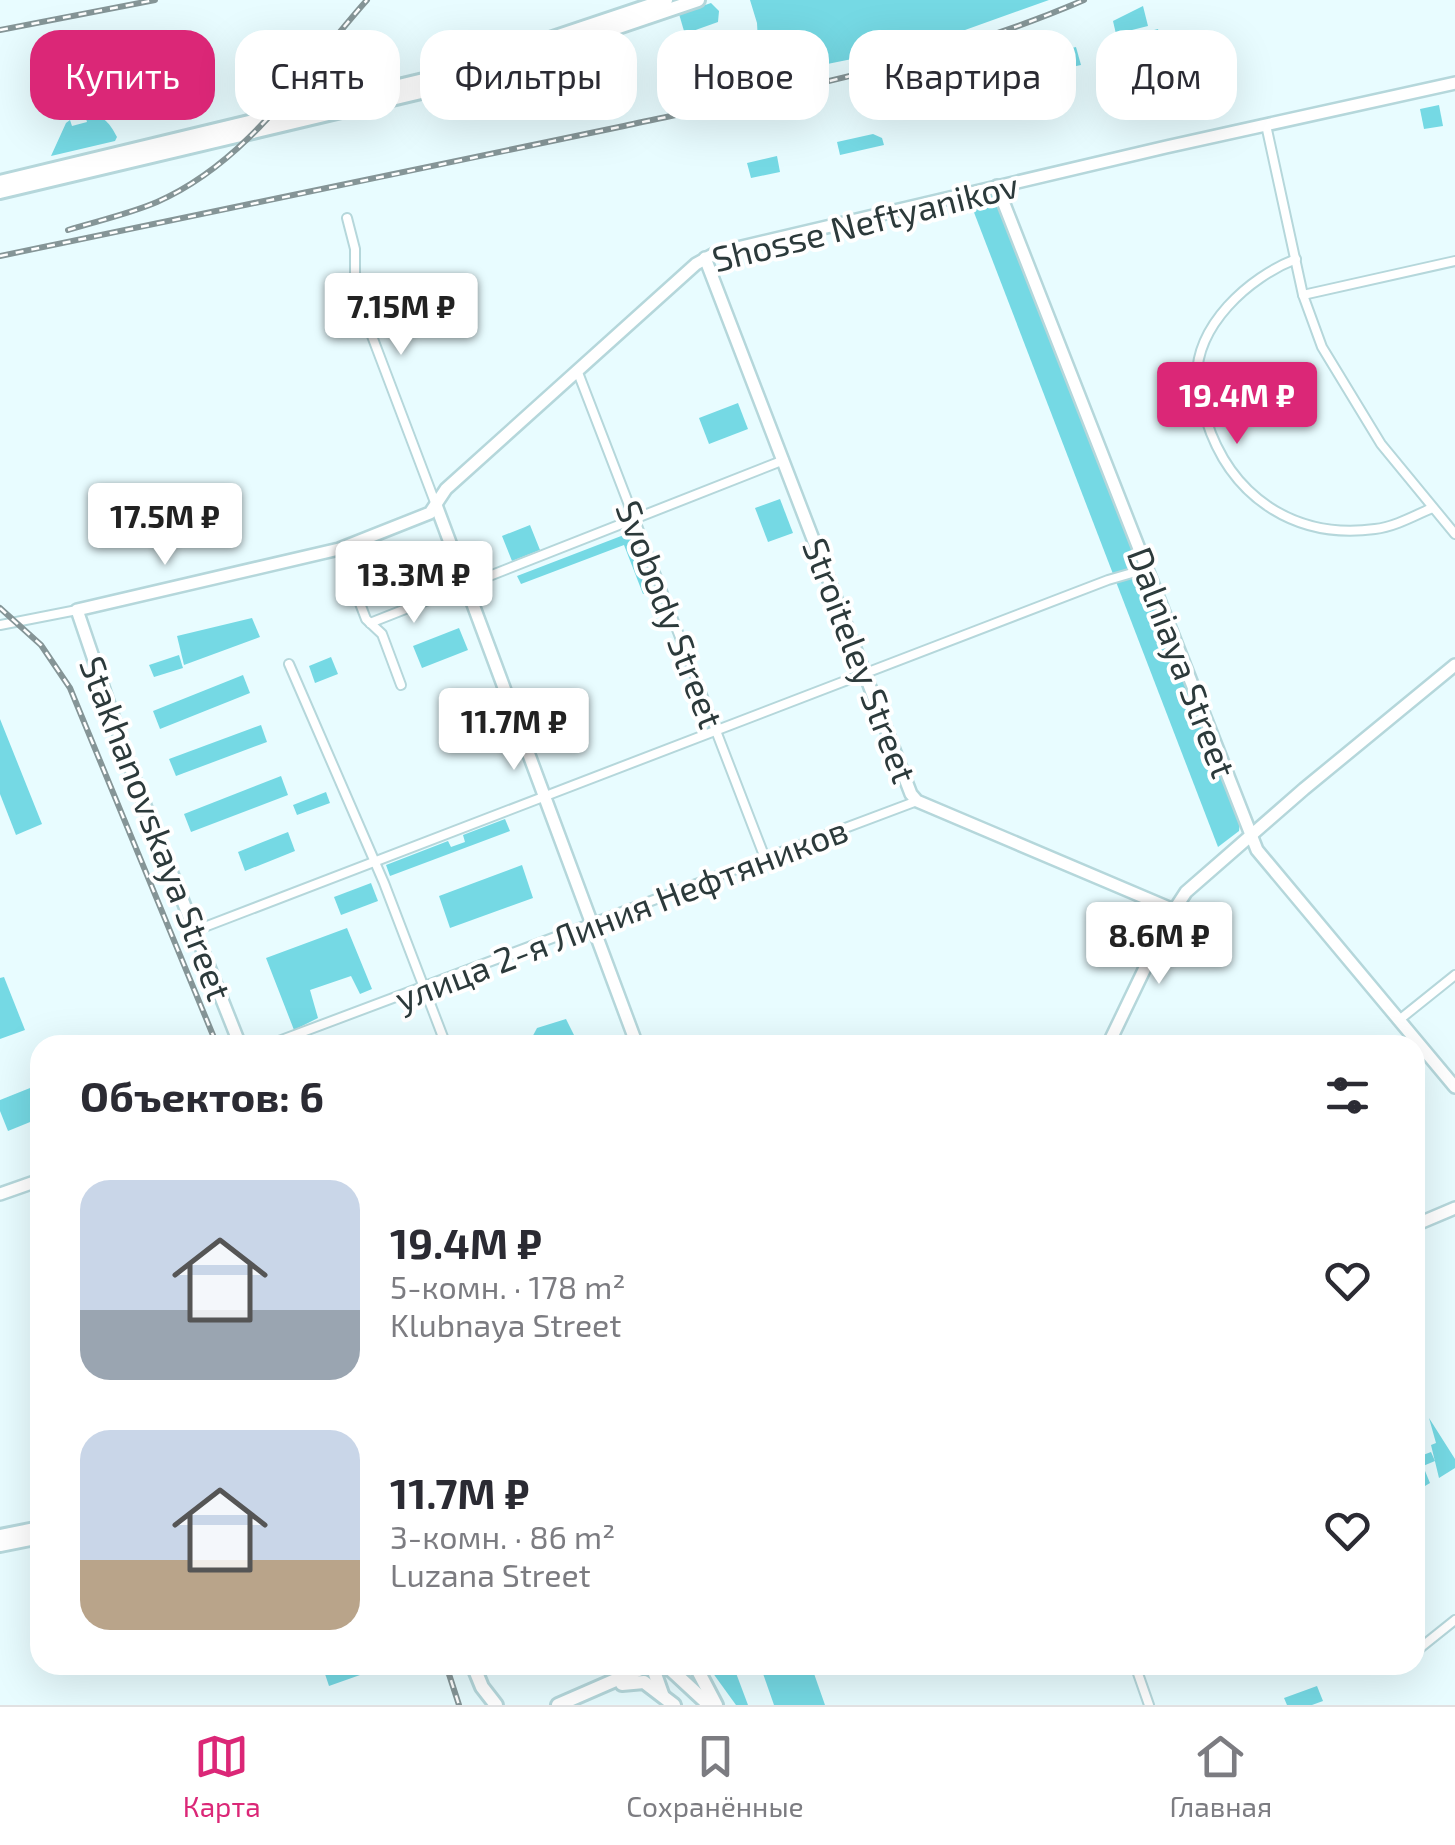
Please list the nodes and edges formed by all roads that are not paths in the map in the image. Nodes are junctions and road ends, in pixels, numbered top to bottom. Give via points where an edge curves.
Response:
1 (666, 0) edge
2 (698, 0) edge
3 (587, 30) edge
4 (600, 30) edge
5 (420, 82) edge
6 (1455, 83) edge
7 (420, 92) edge
8 (1266, 125) junction
9 (0, 182) edge
10 (996, 186) junction
11 (0, 192) edge
12 (347, 218) dead end
13 (705, 258) junction
14 (1296, 259) junction
15 (1455, 260) edge
16 (1307, 294) junction
17 (577, 370) junction
18 (784, 460) junction
19 (436, 505) junction
20 (1432, 508) junction
21 (634, 518) junction
22 (1455, 534) edge
23 (339, 548) junction
24 (1146, 569) junction
25 (465, 585) junction
26 (77, 610) junction
27 (370, 623) junction
28 (0, 625) edge
29 (289, 664) dead end
30 (1455, 665) edge
31 (866, 674) junction
32 (401, 684) dead end
33 (716, 731) junction
34 (545, 797) junction
35 (917, 800) junction
36 (1250, 836) junction
37 (765, 858) junction
38 (376, 861) junction
39 (1174, 910) junction
40 (591, 924) junction
41 (194, 931) junction
42 (1455, 974) edge
43 (424, 989) junction
44 (1399, 1020) junction
45 (236, 1035) edge
46 (296, 1035) edge
47 (442, 1035) edge
48 (633, 1035) edge
49 (1113, 1035) edge
50 (1412, 1035) edge
51 (1425, 1051) edge
52 (1455, 1087) edge
53 (30, 1184) edge
54 (0, 1194) edge
55 (1455, 1208) edge
56 (1425, 1221) edge
57 (30, 1530) edge
58 (0, 1536) edge
59 (30, 1540) edge
60 (0, 1546) edge
61 (1455, 1620) edge
62 (1425, 1644) edge
63 (477, 1675) edge
64 (629, 1675) edge
65 (654, 1675) edge
66 (677, 1675) edge
67 (699, 1675) edge
68 (1138, 1675) edge
69 (600, 1689) junction
70 (662, 1694) junction
71 (496, 1705) edge
72 (558, 1705) edge
73 (674, 1705) edge
74 (710, 1705) edge
75 (1149, 1705) edge

1 - 3 main road
2 - 4 main road
5 - 9 main road
6 - 8 street, Shosse Neftyanikov
7 - 11 main road
8 - 10 street, Shosse Neftyanikov
8 - 14 street
10 - 13 street, Shosse Neftyanikov
10 - 24 street, Dalniaya Street
12 - 19 street via 372,336
13 - 17 street, Shosse Neftyanikov
13 - 18 street, Stroiteley Street
14 - 16 street
14 - 20 street via 1231,301 1199,361 1196,383 1220,455 1266,507 1310,526 1376,529
15 - 16 street
16 - 20 street via 1340,382
17 - 19 street, Shosse Neftyanikov
17 - 21 street, Svobody Street
18 - 21 street
18 - 31 street, Stroiteley Street
19 - 23 street, Shosse Neftyanikov
19 - 25 street
20 - 22 street
21 - 25 street
21 - 33 street, Svobody Street
23 - 26 street, Shosse Neftyanikov
23 - 27 street
24 - 31 street
24 - 36 street, Dalniaya Street
25 - 27 street
25 - 34 street
26 - 28 street
26 - 41 street, Stakhanovskaya Street
27 - 32 street via 382,634
29 - 38 street
30 - 36 street
31 - 33 street
31 - 35 street, Stroiteley Street
33 - 34 street
33 - 37 street, Svobody Street
34 - 38 street
34 - 40 street
35 - 37 street, улица 2-я Линия Нефтяников
35 - 39 street, Stroiteley Street
36 - 39 street
36 - 44 street, Dalniaya Street
37 - 40 street, улица 2-я Линия Нефтяников
38 - 41 street
38 - 43 street
39 - 49 street
40 - 43 street, улица 2-я Линия Нефтяников
40 - 48 street
41 - 45 street, Stakhanovskaya Street
42 - 44 street
43 - 46 street, улица 2-я Линия Нефтяников
43 - 47 street
44 - 50 street, Dalniaya Street
51 - 52 street, Dalniaya Street
53 - 54 street
55 - 56 street
57 - 58 main road
59 - 60 main road
61 - 62 street
63 - 71 main road
64 - 69 main road
65 - 70 main road
66 - 74 main road
67 - 74 main road
68 - 75 street
69 - 70 main road via 638,1681
69 - 72 main road
70 - 73 main road

